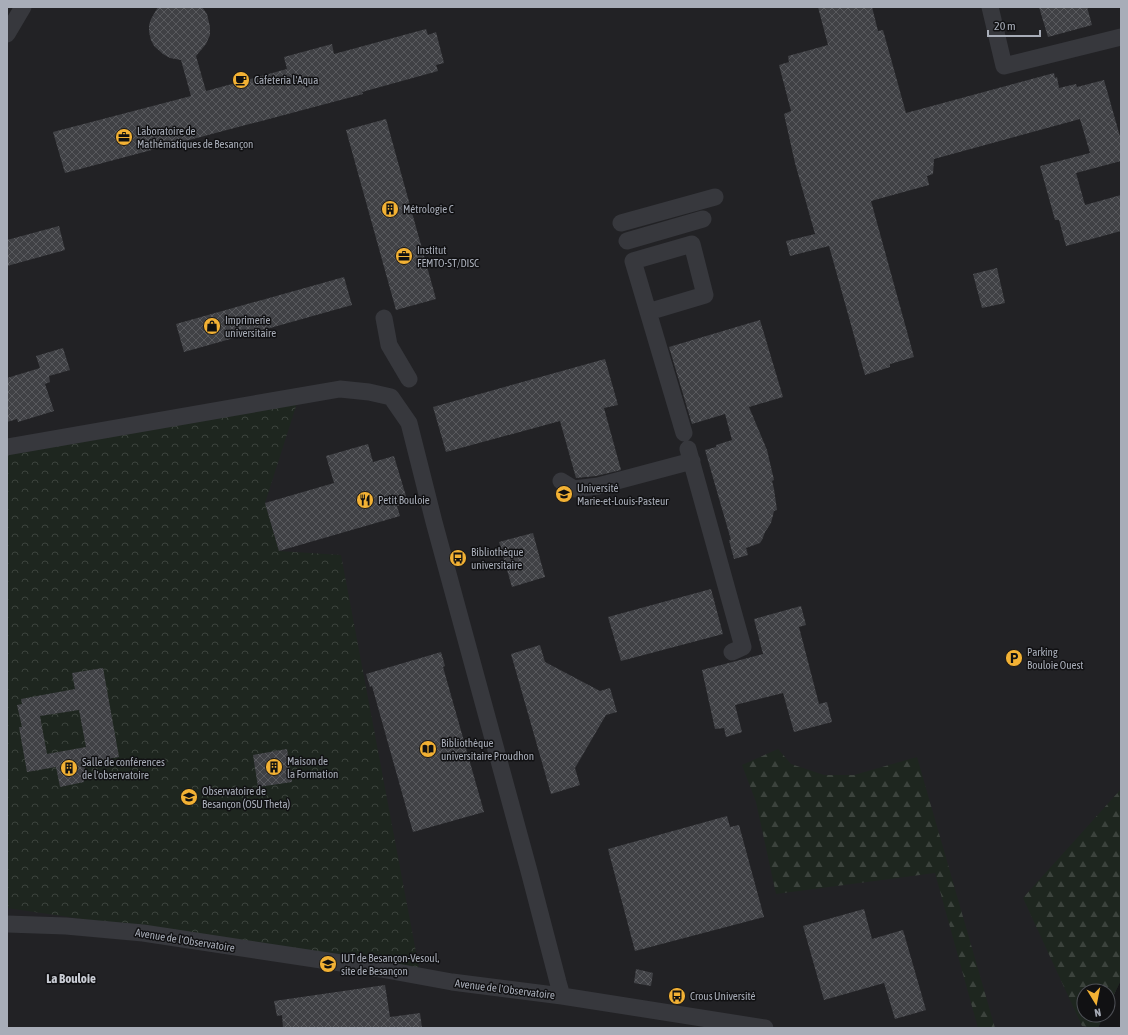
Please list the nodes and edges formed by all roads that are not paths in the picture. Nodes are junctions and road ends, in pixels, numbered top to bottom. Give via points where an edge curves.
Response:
1 (23, 7) edge
2 (990, 7) edge
3 (7, 34) edge
4 (1121, 37) edge
5 (715, 197) dead end
6 (703, 219) dead end
7 (621, 223) dead end
8 (627, 241) dead end
9 (648, 312) junction
10 (384, 318) dead end
11 (409, 379) dead end
12 (684, 433) dead end
13 (7, 447) edge
14 (561, 482) dead end
15 (732, 652) dead end
16 (7, 924) edge
17 (562, 996) junction
18 (765, 1028) edge

1 - 3 street
2 - 4 street via 1004,66
5 - 7 street
6 - 8 street
9 - 9 street via 705,295 692,244 633,261
9 - 12 street
10 - 11 street via 389,345
13 - 17 street via 340,389 391,397 409,423
14 - 15 street via 574,489 598,486 690,455 744,647
16 - 17 street, Avenue de l'Observatoire via 142,933 452,982
17 - 18 street, Avenue de l'Observatoire

